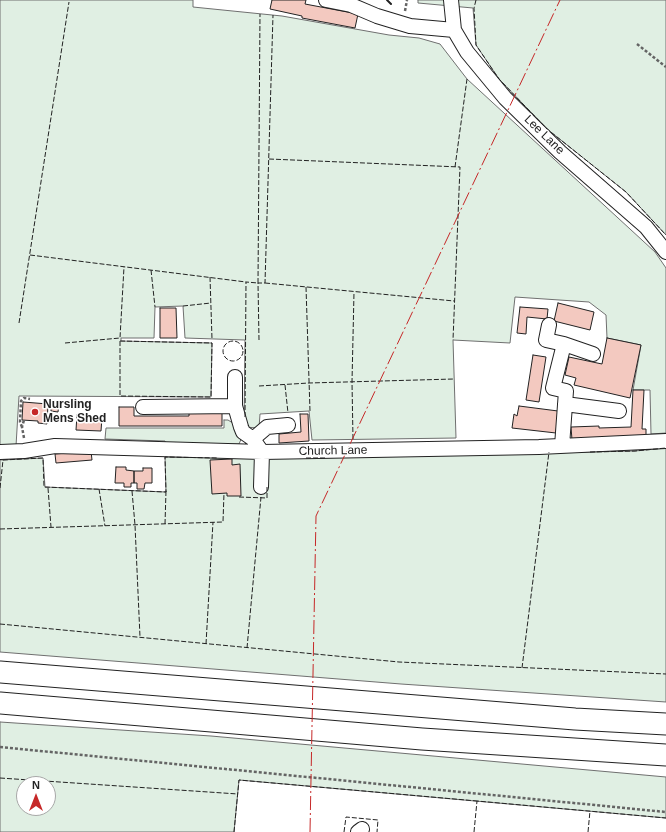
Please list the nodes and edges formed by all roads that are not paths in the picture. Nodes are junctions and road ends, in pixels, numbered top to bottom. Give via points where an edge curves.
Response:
1 (326, 0) edge
2 (450, 0) edge
3 (454, 30) junction
4 (666, 252) edge
5 (549, 325) dead end
6 (564, 344) junction
7 (593, 354) dead end
8 (235, 377) dead end
9 (565, 404) junction
10 (235, 406) junction
11 (143, 407) dead end
12 (619, 411) dead end
13 (288, 425) dead end
14 (253, 439) junction
15 (666, 441) edge
16 (562, 446) junction
17 (0, 452) edge
18 (262, 452) junction
19 (261, 488) dead end
20 (0, 672) edge
21 (0, 703) edge
22 (666, 724) edge
23 (666, 755) edge

1 - 3 street via 352,5 410,26
2 - 3 street, Lee Lane
3 - 4 street, Lee Lane via 467,52 505,98 560,152 646,227
5 - 6 street via 546,340
6 - 7 street
6 - 9 street via 553,388 566,391
8 - 10 street
9 - 12 street
9 - 16 street
10 - 11 street
10 - 14 street via 243,432
13 - 14 street via 267,427
14 - 18 street
15 - 16 street, Church Lane
16 - 18 street, Church Lane
17 - 18 street, Church Lane via 55,446
18 - 19 street
20 - 22 highway via 575,719
21 - 23 highway via 422,739

